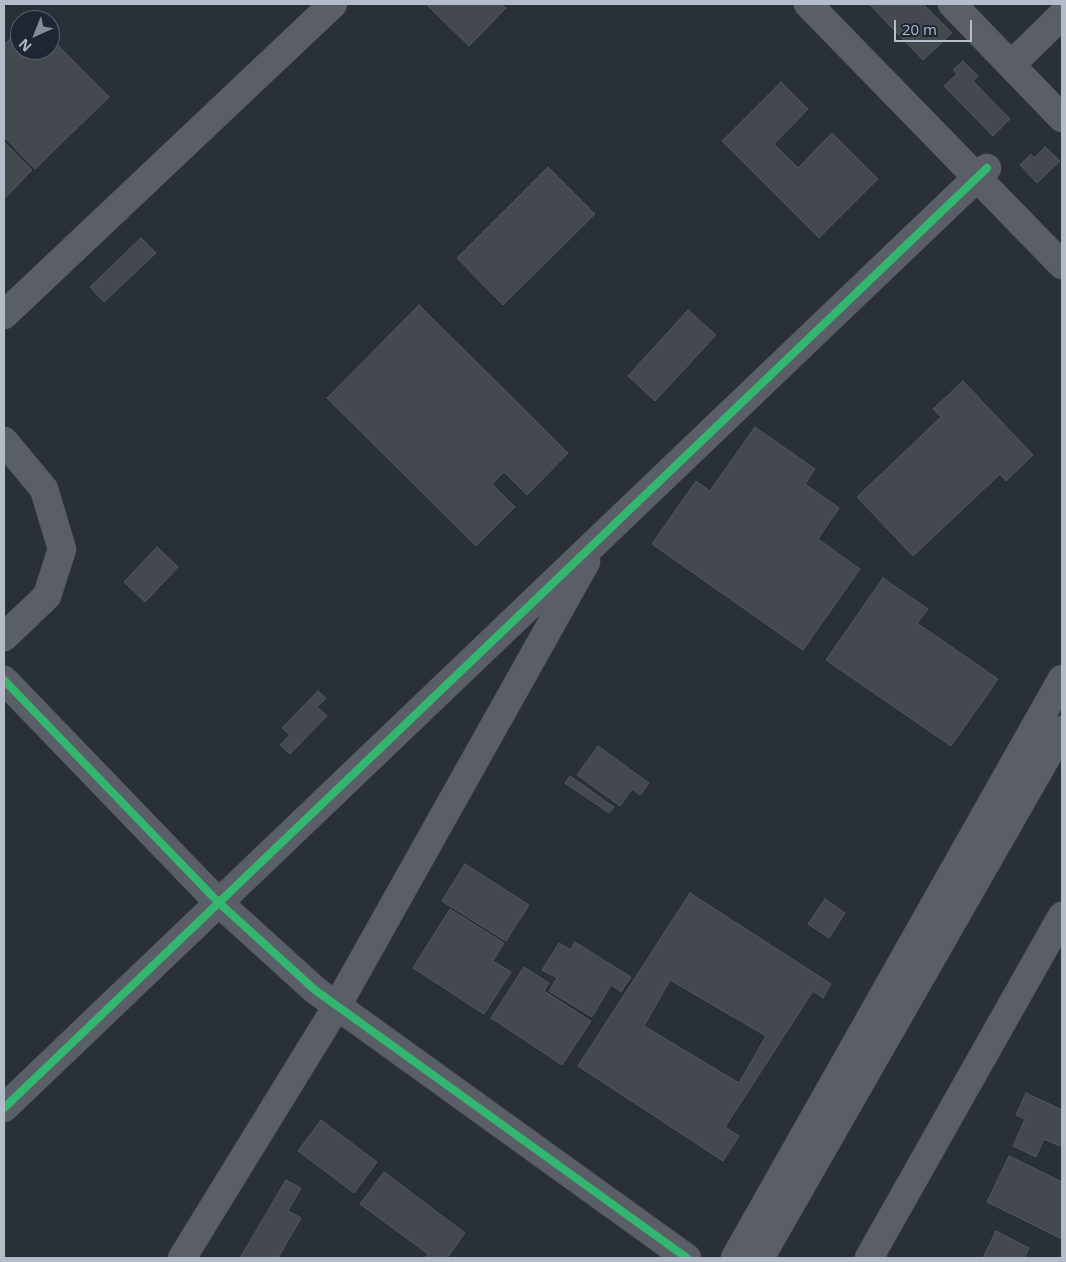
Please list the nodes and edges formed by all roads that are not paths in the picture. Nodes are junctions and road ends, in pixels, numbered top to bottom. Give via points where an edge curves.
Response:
1 (333, 4) edge
2 (808, 4) edge
3 (826, 4) edge
4 (952, 4) edge
5 (1062, 15) edge
6 (1011, 65) junction
7 (1062, 118) edge
8 (982, 172) junction
9 (1062, 246) edge
10 (1062, 265) edge
11 (4, 315) edge
12 (4, 441) edge
13 (601, 537) junction
14 (4, 637) edge
15 (1062, 679) edge
16 (4, 680) edge
17 (1062, 730) edge
18 (218, 902) junction
19 (1062, 916) edge
20 (337, 1006) junction
21 (4, 1108) edge
22 (182, 1258) edge
23 (687, 1258) edge
24 (735, 1258) edge
25 (760, 1258) edge
26 (868, 1258) edge

1 - 11 street
2 - 8 street
3 - 8 street
4 - 6 street
5 - 6 street
6 - 7 street
8 - 9 street
8 - 10 street
8 - 13 street
12 - 14 street via 44,489 62,549 47,596
13 - 18 street
13 - 20 street
15 - 24 street
16 - 18 street
17 - 25 street
18 - 20 street
18 - 21 street
19 - 26 street
20 - 22 street
20 - 23 street

